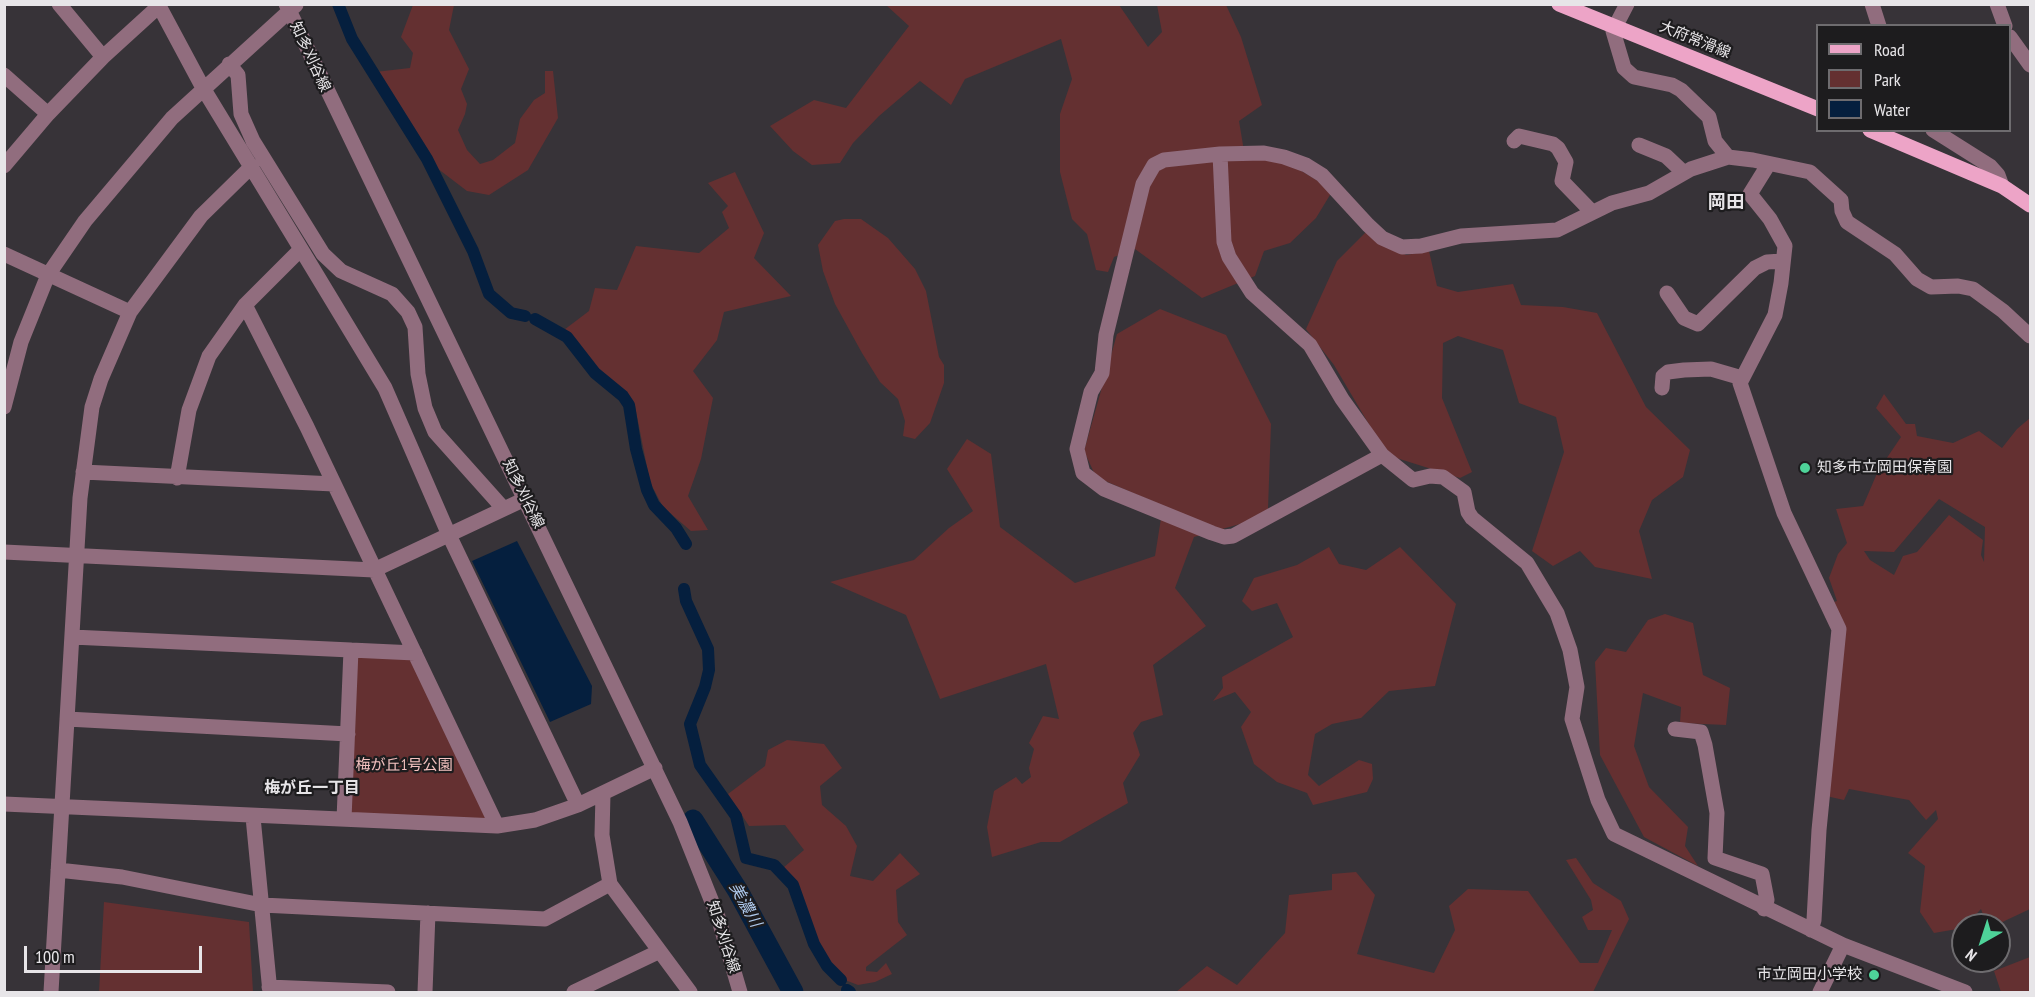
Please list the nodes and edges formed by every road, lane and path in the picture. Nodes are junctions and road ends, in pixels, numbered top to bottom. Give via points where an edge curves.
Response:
1 (59, 4) edge
2 (1559, 4) edge
3 (1627, 4) edge
4 (1872, 4) edge
5 (1997, 4) edge
6 (158, 5) edge
7 (290, 7) edge
8 (1877, 24) edge
9 (2004, 24) edge
10 (1615, 27) junction
11 (2011, 39) edge
12 (103, 57) junction
13 (229, 64) junction
14 (2031, 65) edge
15 (4, 75) edge
16 (203, 88) junction
17 (1816, 108) edge
18 (48, 114) junction
19 (1875, 132) edge
20 (1936, 132) edge
21 (1514, 141) dead end
22 (1639, 145) dead end
23 (1220, 154) junction
24 (1728, 157) junction
25 (1768, 165) junction
26 (4, 166) edge
27 (252, 166) junction
28 (1683, 172) junction
29 (2002, 186) junction
30 (2031, 205) edge
31 (1592, 212) junction
32 (301, 249) junction
33 (4, 254) edge
34 (1782, 261) junction
35 (48, 275) junction
36 (1667, 294) dead end
37 (245, 305) junction
38 (130, 312) junction
39 (437, 318) junction
40 (415, 327) junction
41 (2031, 336) edge
42 (1742, 378) junction
43 (1662, 388) dead end
44 (4, 406) edge
45 (1382, 455) junction
46 (83, 472) junction
47 (177, 478) junction
48 (334, 484) junction
49 (525, 499) junction
50 (503, 508) junction
51 (449, 535) junction
52 (4, 552) edge
53 (77, 556) junction
54 (374, 570) junction
55 (72, 637) junction
56 (351, 650) junction
57 (415, 653) junction
58 (67, 719) junction
59 (1675, 729) dead end
60 (348, 734) junction
61 (655, 768) junction
62 (603, 794) junction
63 (4, 804) edge
64 (578, 805) junction
65 (62, 807) junction
66 (253, 817) junction
67 (344, 819) junction
68 (497, 826) junction
69 (58, 870) junction
70 (610, 884) junction
71 (262, 905) junction
72 (1764, 909) junction
73 (428, 913) junction
74 (1810, 930) junction
75 (1843, 945) junction
76 (658, 952) junction
77 (269, 990) edge
78 (51, 993) edge
79 (388, 993) edge
80 (425, 993) edge
81 (573, 993) edge
82 (690, 993) edge
83 (740, 993) edge
84 (1821, 993) edge
85 (1965, 993) edge

1 - 12 street
2 - 10 main road, 大府常滑線
3 - 10 street
4 - 8 street
5 - 9 street
6 - 12 street
6 - 16 street
7 - 13 street
7 - 39 street, 知多刈谷線
10 - 17 main road, 大府常滑線
10 - 24 street via 1620,61 1628,74 1681,90 1709,117 1715,141
11 - 14 street
12 - 18 street
13 - 16 street
13 - 40 street via 238,75 241,114 253,141 323,254 341,271 399,299
15 - 18 street
16 - 27 street
16 - 35 street via 139,154
18 - 26 street
19 - 29 main road
20 - 29 street via 1990,166
21 - 31 street via 1519,136 1558,148 1566,162 1562,182
22 - 28 street via 1666,156
23 - 31 street via 1264,153 1306,165 1322,175 1382,238 1402,247 1461,236 1557,230
23 - 45 street via 1221,213 1229,257 1252,293 1319,356 1342,399
23 - 45 street via 1164,160 1154,165 1143,184 1106,335 1102,373 1091,393 1077,449 1083,473 1104,489 1212,532 1233,536
24 - 25 street
24 - 28 street
25 - 34 street via 1750,194 1785,246
25 - 41 street via 1810,172 1841,200 1847,222 1895,254 1917,279 1931,287 1958,285 1973,289
27 - 32 street
27 - 38 street via 201,216
28 - 31 street via 1649,193
29 - 30 main road
32 - 37 street
32 - 51 street via 385,388
33 - 35 street
34 - 36 street via 1767,261 1755,268 1698,324 1684,318
34 - 42 street via 1775,315
35 - 38 street
35 - 44 street via 21,342
37 - 47 street via 209,356 189,410
37 - 48 street
38 - 46 street via 92,408
39 - 40 street
39 - 49 street, 知多刈谷線
40 - 50 street via 418,374 435,432
42 - 43 street via 1711,369 1668,372 1663,376
42 - 74 street via 1741,387 1784,513 1839,629 1819,831 1815,920
45 - 72 street via 1413,480 1443,477 1458,487 1466,494 1472,519 1527,563 1557,613 1569,650 1577,687 1572,719 1598,800 1614,834
46 - 47 street
46 - 53 street
47 - 48 street
48 - 54 street
49 - 50 street
49 - 61 street, 知多刈谷線
50 - 51 street
51 - 54 street
51 - 64 street
52 - 53 street
53 - 54 street
53 - 55 street
54 - 57 street
55 - 56 street
55 - 58 street
56 - 57 street
56 - 60 street
57 - 68 street
58 - 60 street
58 - 65 street
59 - 72 street via 1701,732 1717,813 1715,858 1762,874 1767,900
60 - 67 street
61 - 62 street
61 - 83 street, 知多刈谷線 via 698,864
62 - 64 street
62 - 70 street via 602,835
63 - 65 street
64 - 68 street via 535,820
65 - 66 street
65 - 69 street
66 - 67 street
66 - 71 street
67 - 68 street
69 - 71 street via 122,877
69 - 78 street
70 - 73 street via 544,919
70 - 76 street
71 - 73 street
71 - 77 street
72 - 74 street
73 - 80 street
74 - 75 street
75 - 84 street
75 - 85 street
76 - 81 street
76 - 82 street
77 - 79 street

